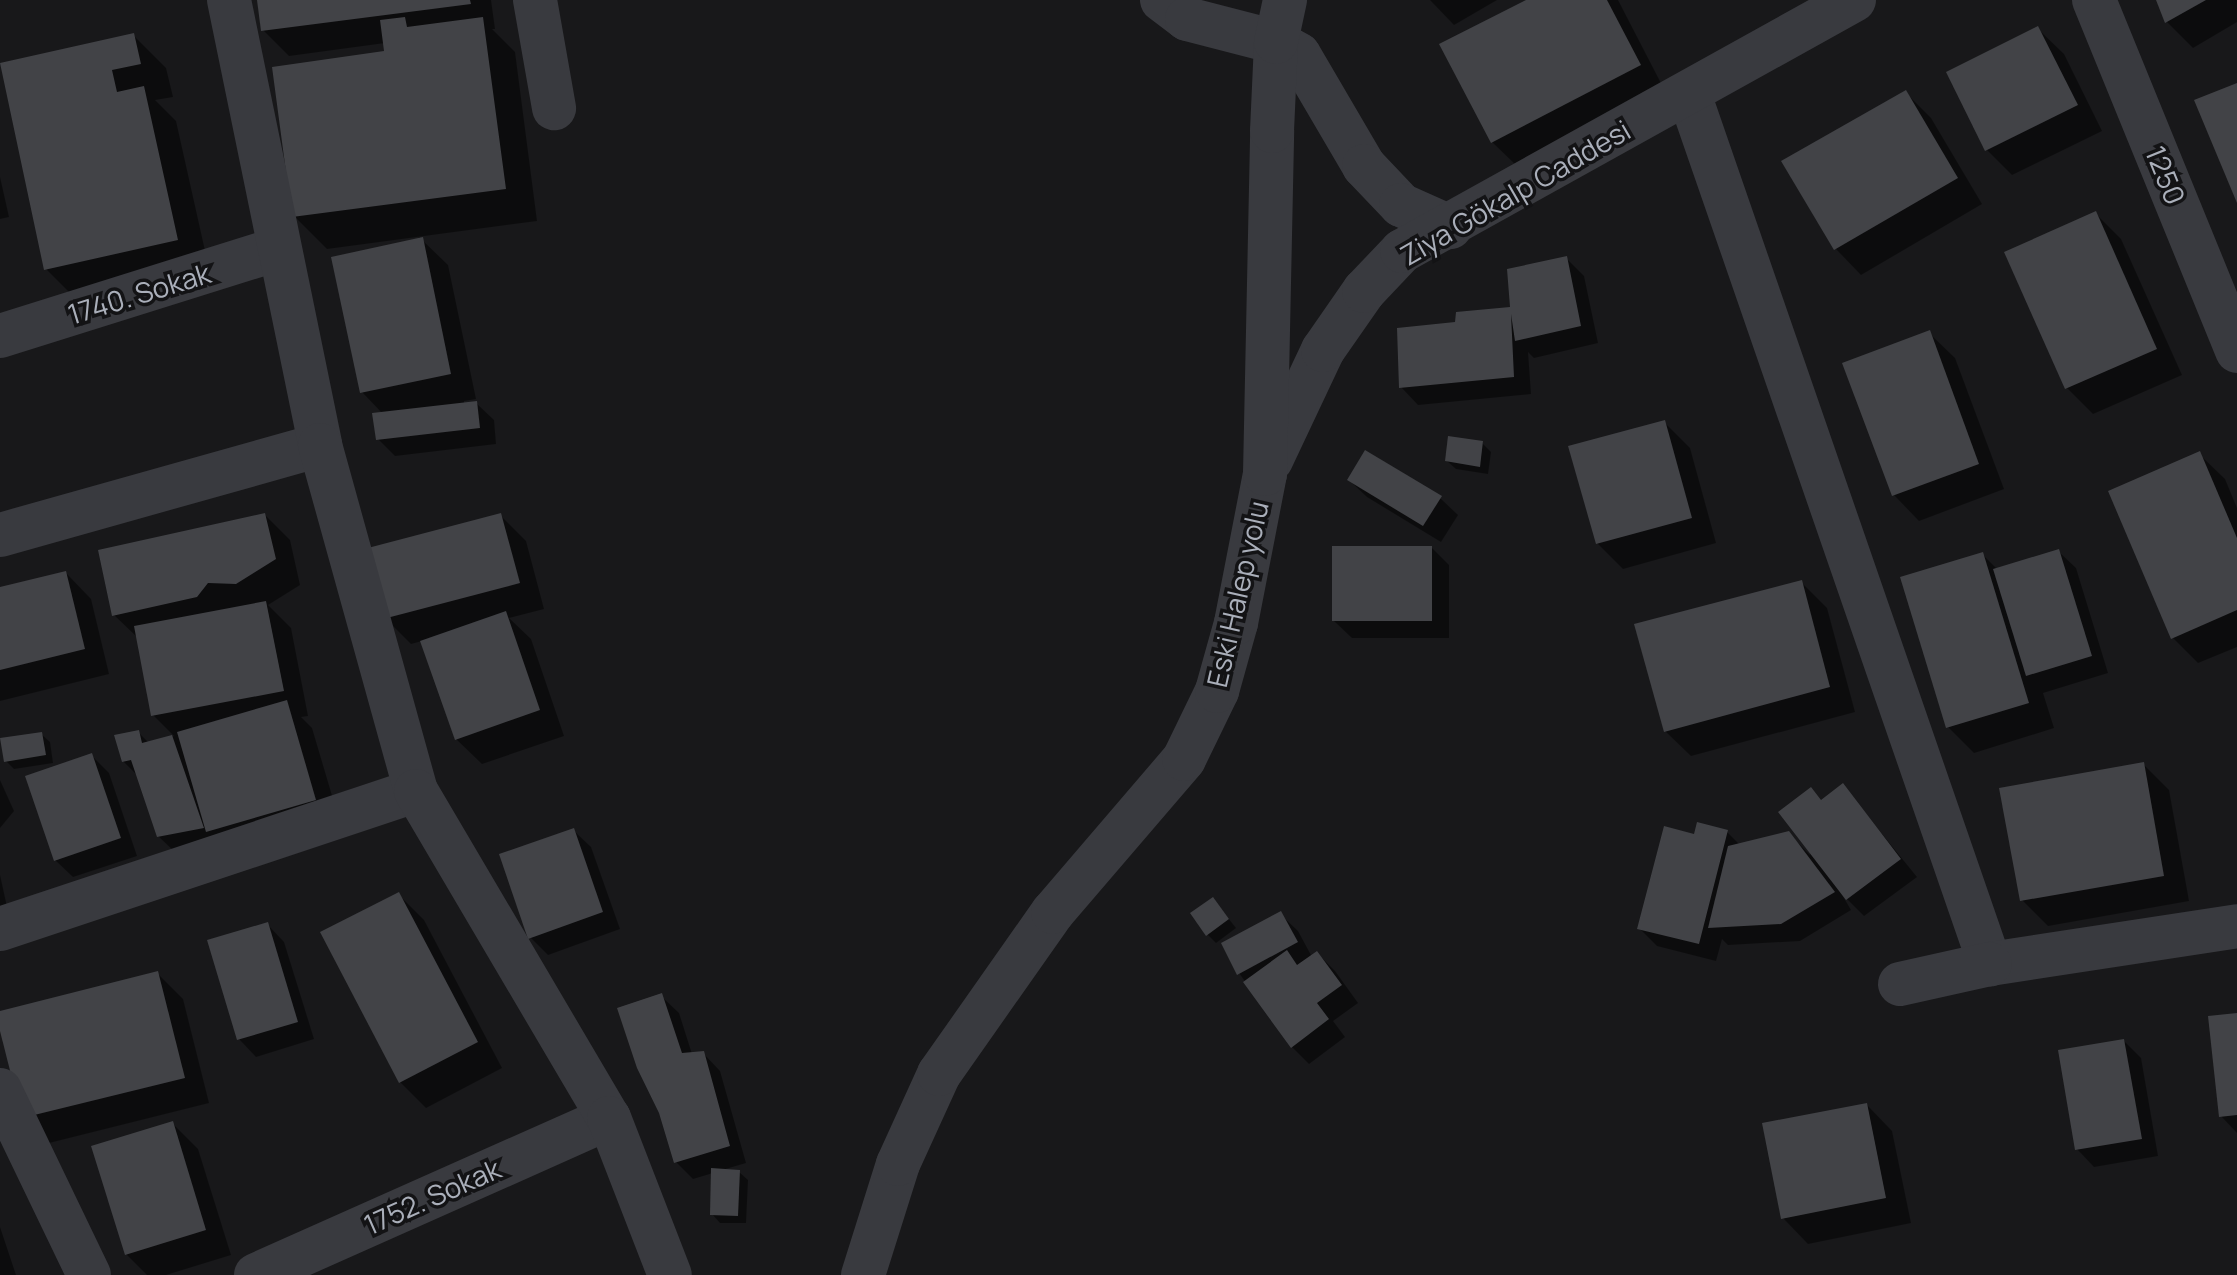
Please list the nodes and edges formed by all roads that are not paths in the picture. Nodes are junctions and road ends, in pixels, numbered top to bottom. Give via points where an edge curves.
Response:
1 (229, 0) edge
2 (535, 0) edge
3 (1162, 0) edge
4 (1285, 0) edge
5 (1854, 0) edge
6 (2094, 0) edge
7 (1276, 42) junction
8 (1689, 94) junction
9 (554, 108) dead end
10 (1450, 227) junction
11 (278, 249) junction
12 (0, 336) edge
13 (2237, 351) edge
14 (320, 445) junction
15 (1265, 474) junction
16 (0, 535) edge
17 (416, 791) junction
18 (2237, 926) edge
19 (0, 929) edge
20 (1990, 964) junction
21 (1900, 984) dead end
22 (0, 1090) edge
23 (609, 1118) junction
24 (89, 1275) edge
25 (256, 1275) edge
26 (670, 1275) edge
27 (863, 1275) edge

1 - 11 street
2 - 9 street
3 - 7 street via 1187,19
4 - 7 street, Eski Halep yolu
5 - 8 street, Ziya Gökalp Caddesi
6 - 13 street, 1250
7 - 10 street via 1299,55 1364,166 1401,205
7 - 15 street, Eski Halep yolu
8 - 10 street, Ziya Gökalp Caddesi
8 - 20 street
10 - 15 street, Ziya Gökalp Caddesi via 1402,251 1364,291 1323,350
11 - 12 street, 1740. Sokak
11 - 14 street
14 - 16 street
14 - 17 street
15 - 27 street, Eski Halep yolu via 1217,691 1184,759 1053,912 939,1074 898,1164
17 - 19 street
17 - 23 street
18 - 20 street
20 - 21 street
22 - 24 street
23 - 25 street, 1752. Sokak
23 - 26 street

